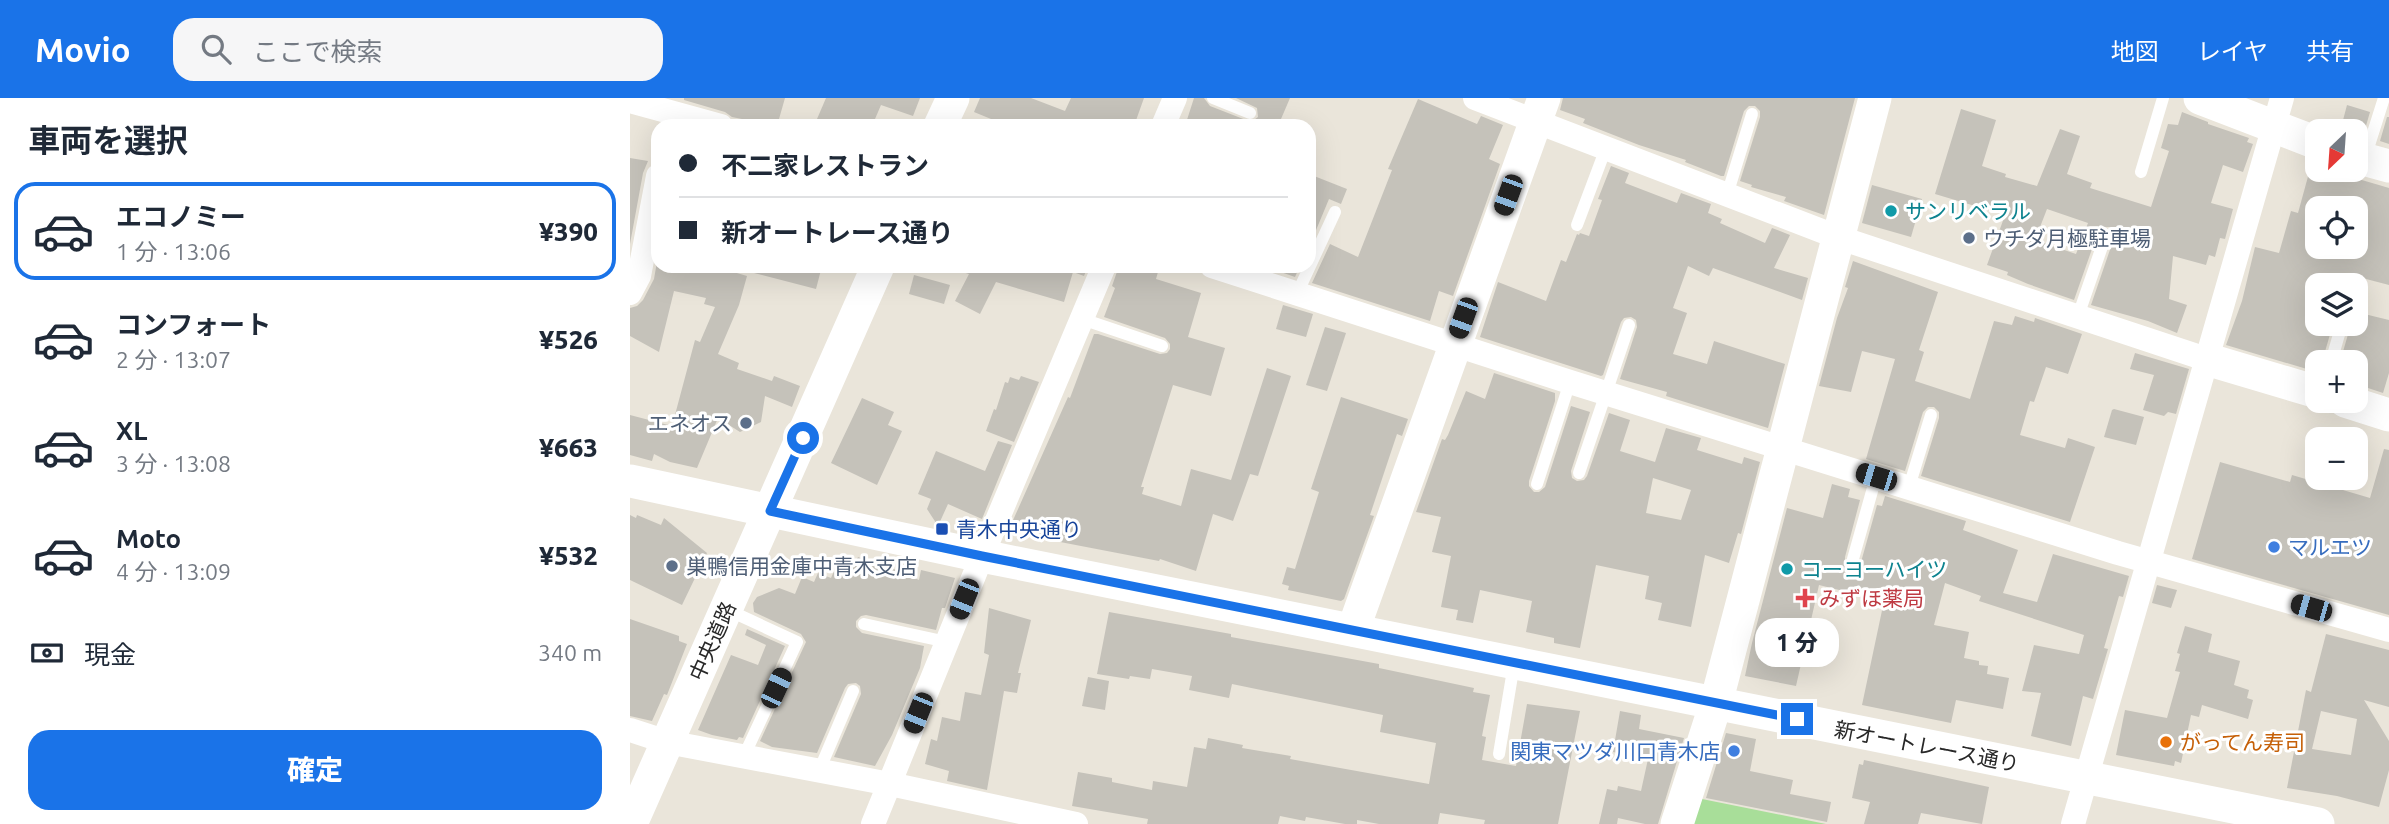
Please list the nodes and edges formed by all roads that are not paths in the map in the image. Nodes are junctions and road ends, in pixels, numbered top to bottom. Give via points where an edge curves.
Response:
1 (953, 98) edge
2 (1175, 98) edge
3 (1213, 98) edge
4 (1475, 98) edge
5 (1875, 98) edge
6 (2163, 98) edge
7 (2200, 98) edge
8 (2384, 98) edge
9 (630, 101) edge
10 (1540, 110) edge
11 (671, 112) edge
12 (1250, 113) dead end
13 (2277, 113) edge
14 (1752, 114) dead end
15 (696, 119) edge
16 (943, 119) edge
17 (1166, 119) edge
18 (2305, 134) edge
19 (1606, 148) junction
20 (2370, 161) edge
21 (2141, 172) dead end
22 (1727, 195) junction
23 (651, 205) edge
24 (1335, 212) dead end
25 (1577, 225) dead end
26 (2106, 235) dead end
27 (1840, 238) junction
28 (1316, 253) edge
29 (875, 273) edge
30 (1101, 273) edge
31 (1233, 273) edge
32 (1307, 273) edge
33 (633, 281) edge
34 (1297, 294) junction
35 (2078, 316) junction
36 (1082, 320) junction
37 (1629, 325) dead end
38 (1454, 343) junction
39 (1162, 346) dead end
40 (2206, 359) junction
41 (1570, 382) junction
42 (2305, 388) edge
43 (1606, 393) junction
44 (2368, 406) edge
45 (2388, 411) edge
46 (1931, 415) dead end
47 (1783, 448) junction
48 (1579, 472) dead end
49 (1876, 477) junction
50 (630, 481) edge
51 (1537, 484) dead end
52 (1909, 487) junction
53 (770, 511) junction
54 (982, 556) junction
55 (1853, 559) dead end
56 (2148, 562) junction
57 (726, 610) junction
58 (864, 624) dead end
59 (1353, 630) junction
60 (2389, 630) edge
61 (947, 642) junction
62 (1515, 662) junction
63 (853, 691) dead end
64 (1716, 703) junction
65 (630, 730) edge
66 (667, 742) junction
67 (1499, 754) dead end
68 (744, 756) junction
69 (819, 771) junction
70 (2086, 778) junction
71 (890, 784) junction
72 (2285, 821) edge
73 (631, 824) edge
74 (873, 824) edge
75 (1076, 824) edge
76 (1677, 824) edge
77 (2073, 824) edge
78 (2318, 824) edge

1 - 16 street
2 - 17 street
3 - 12 lane
4 - 10 street
5 - 27 street
6 - 21 lane
7 - 13 street
8 - 20 lane
9 - 11 street
10 - 19 street
10 - 38 street
11 - 15 street
13 - 18 street
13 - 40 street
14 - 22 lane
19 - 22 street
19 - 25 lane
22 - 27 street
23 - 33 street
24 - 28 lane
26 - 35 lane
27 - 35 street
27 - 47 street
29 - 53 street, 中央道路
30 - 36 street
31 - 34 street
32 - 34 lane
34 - 38 street
35 - 40 street
36 - 39 lane
36 - 54 street
37 - 43 lane
38 - 41 street
38 - 59 street
40 - 42 street
40 - 56 street
41 - 43 street
41 - 51 lane
43 - 47 street
43 - 48 lane
44 - 45 street
46 - 52 lane
47 - 49 street
47 - 64 street
49 - 52 street
49 - 55 lane
50 - 53 street, 新オートレース通り
52 - 56 street
53 - 54 street, 新オートレース通り
53 - 57 street, 中央道路
54 - 59 street, 新オートレース通り
54 - 61 street
56 - 60 street
56 - 70 street
57 - 66 street, 中央道路
57 - 68 lane via 797,642
58 - 61 lane
59 - 62 street, 新オートレース通り
61 - 71 street
62 - 64 street, 新オートレース通り
62 - 67 lane
63 - 69 lane
64 - 70 street, 新オートレース通り
64 - 76 street
65 - 66 street
66 - 68 street
66 - 73 street, 中央道路
68 - 69 street
69 - 71 street
70 - 72 street, 新オートレース通り
70 - 77 street
71 - 74 street
71 - 75 street
72 - 78 street, 新オートレース通り

